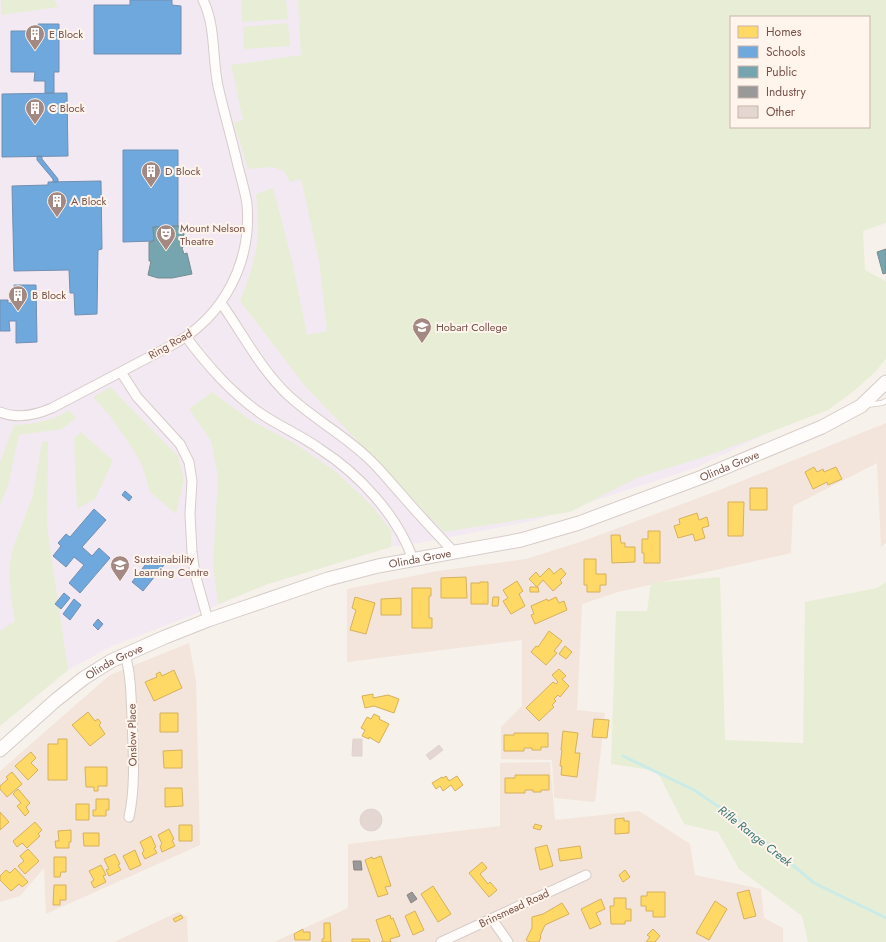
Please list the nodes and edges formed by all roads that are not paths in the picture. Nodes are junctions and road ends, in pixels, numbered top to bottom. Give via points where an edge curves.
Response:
1 (203, 0) edge
2 (221, 303) junction
3 (186, 337) junction
4 (120, 372) junction
5 (886, 382) edge
6 (886, 401) edge
7 (861, 406) junction
8 (0, 412) edge
9 (454, 552) junction
10 (412, 559) junction
11 (208, 620) junction
12 (125, 654) junction
13 (0, 750) edge
14 (129, 817) dead end
15 (586, 875) dead end
16 (492, 919) junction
17 (441, 942) edge
18 (508, 942) edge

1 - 2 street, Ring Road via 212,30 218,86 247,204 247,229 243,252 235,279
2 - 3 street, Ring Road
2 - 9 street via 277,384 306,410 369,458
3 - 4 street, Ring Road
3 - 10 street via 222,380 262,415 335,459 358,479 390,515 404,538
4 - 8 street, Ring Road via 37,414 20,416
4 - 11 street via 137,397 180,444 189,462 192,482 192,552 195,574
5 - 7 main road, Olinda Grove
6 - 7 lane, Olinda Grove
7 - 9 main road, Olinda Grove via 787,443 600,515 521,540
9 - 10 main road, Olinda Grove
10 - 11 main road, Olinda Grove via 328,579
11 - 12 main road, Olinda Grove
12 - 13 main road, Olinda Grove via 79,682
12 - 14 street, Onslow Place via 130,669 132,734 133,791
15 - 16 street, Brinsmead Road
16 - 17 street, Brinsmead Road
16 - 18 street

